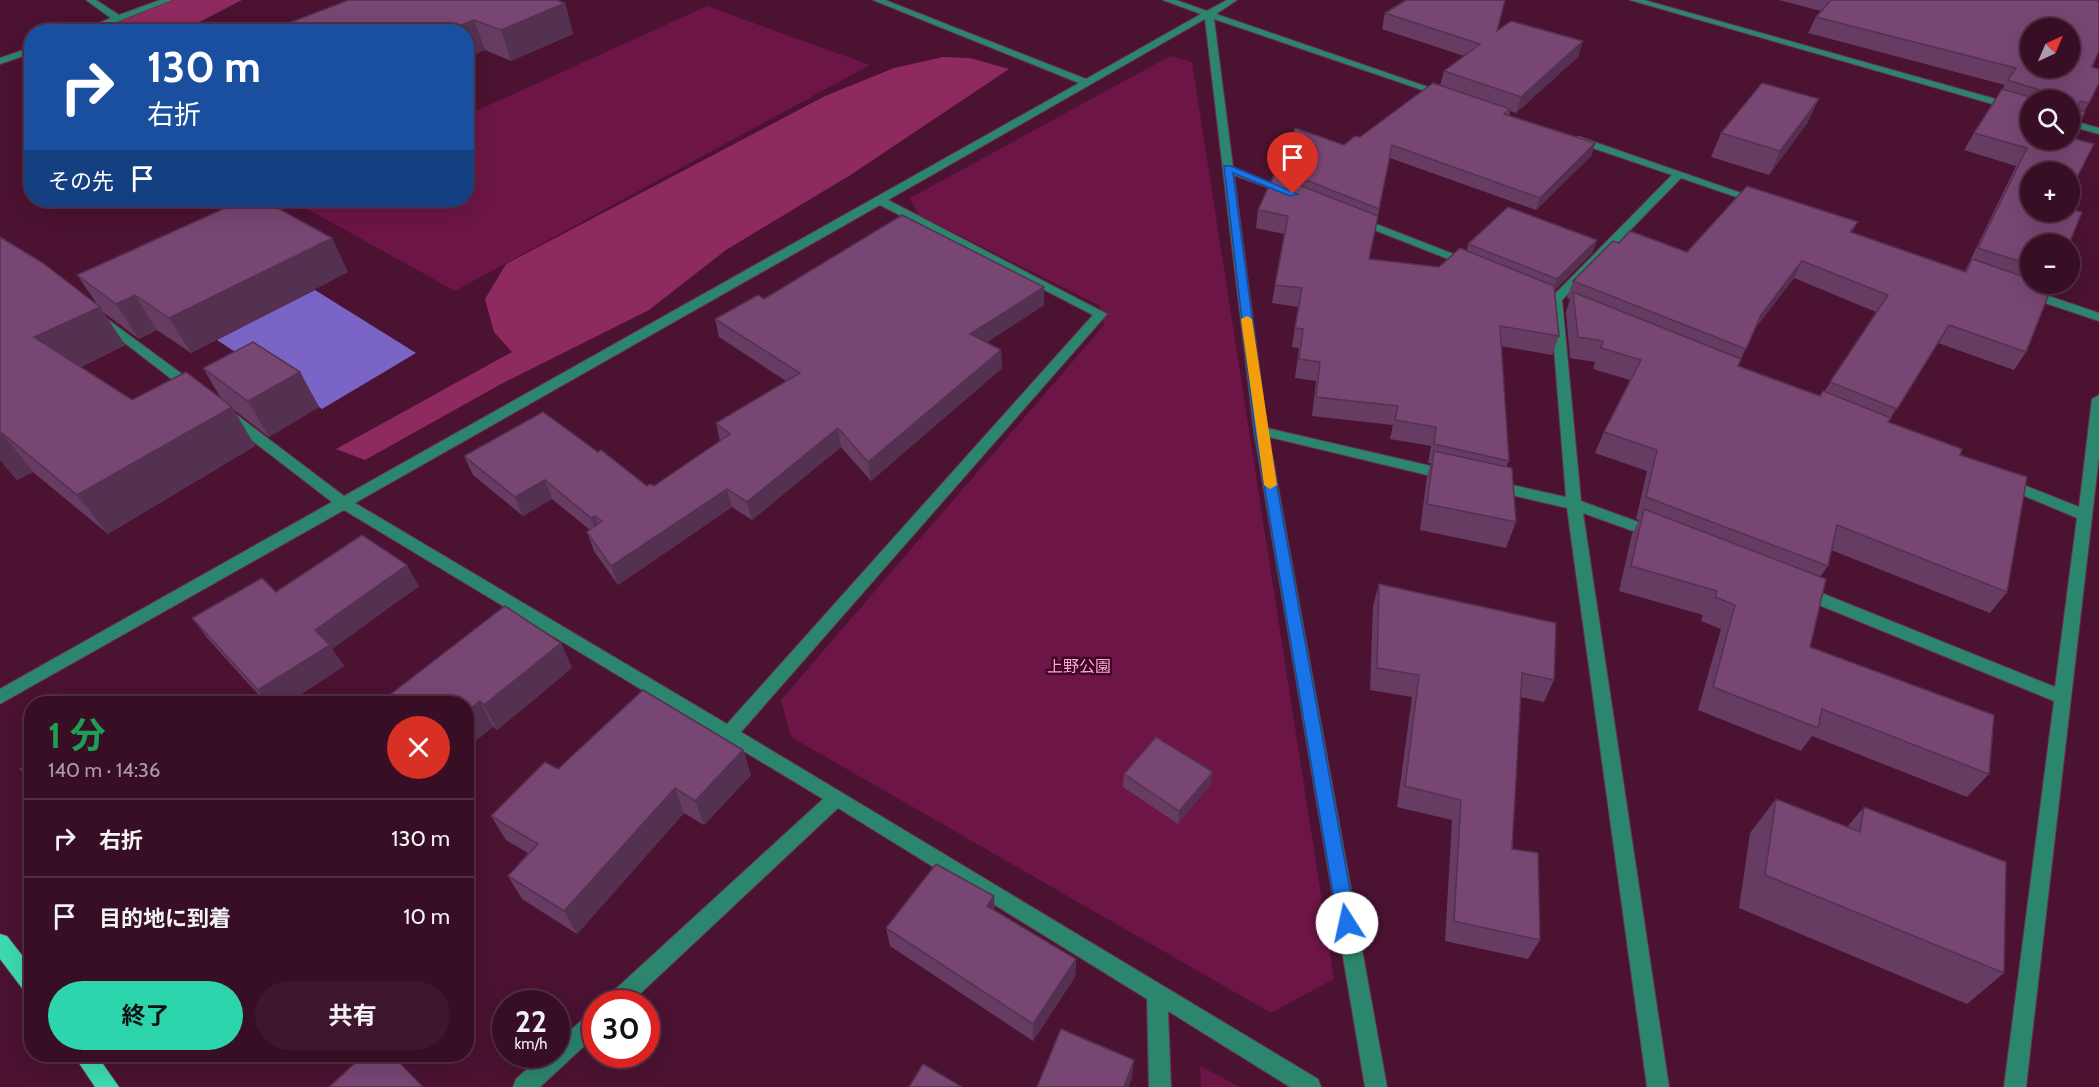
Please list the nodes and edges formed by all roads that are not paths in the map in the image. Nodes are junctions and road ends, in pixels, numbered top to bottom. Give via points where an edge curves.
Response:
1 (90, 0) edge
2 (168, 0) edge
3 (877, 0) edge
4 (1233, 0) edge
5 (1634, 0) edge
6 (1172, 1) edge
7 (1209, 14) junction
8 (118, 18) junction
9 (102, 24) edge
10 (24, 53) edge
11 (0, 61) edge
12 (1085, 82) junction
13 (1455, 98) edge
14 (2020, 109) edge
15 (2080, 126) edge
16 (2099, 131) edge
17 (1567, 136) edge
18 (1227, 168) junction
19 (1679, 174) junction
20 (1304, 198) edge
21 (879, 200) junction
22 (1767, 204) edge
23 (1348, 216) edge
24 (1480, 268) edge
25 (2031, 294) edge
26 (88, 308) edge
27 (2099, 317) edge
28 (2099, 399) edge
29 (1261, 431) junction
30 (1458, 477) edge
31 (1996, 479) edge
32 (1481, 483) edge
33 (342, 502) junction
34 (1574, 504) junction
35 (2084, 515) junction
36 (1670, 540) edge
37 (1789, 586) edge
38 (0, 697) edge
39 (2062, 697) junction
40 (729, 733) junction
41 (837, 798) junction
42 (0, 943) edge
43 (24, 974) edge
44 (629, 990) edge
45 (1157, 994) junction
46 (582, 1034) edge
47 (89, 1062) edge
48 (108, 1087) edge
49 (524, 1087) edge
50 (1160, 1087) edge
51 (1310, 1087) edge
52 (1376, 1087) edge
53 (1658, 1087) edge
54 (2015, 1087) edge

1 - 8 street
2 - 8 street
3 - 12 street
4 - 7 street
5 - 14 street
6 - 7 street
7 - 12 street
7 - 13 street
7 - 18 street
8 - 9 street
10 - 11 street
12 - 21 street
15 - 16 street
17 - 19 street
18 - 20 street
18 - 29 street
19 - 22 street
19 - 34 street via 1556,299
21 - 33 street
21 - 40 street via 1101,314
23 - 24 street
25 - 27 street
26 - 33 street
28 - 35 street
29 - 30 street
29 - 52 street
31 - 35 street
32 - 34 street
33 - 38 street
33 - 40 street
34 - 36 street
34 - 53 street
35 - 39 street
37 - 39 street
39 - 54 street
40 - 41 street
41 - 44 street
41 - 45 street
42 - 43 main road
45 - 50 street
45 - 51 street
46 - 49 street
47 - 48 main road

